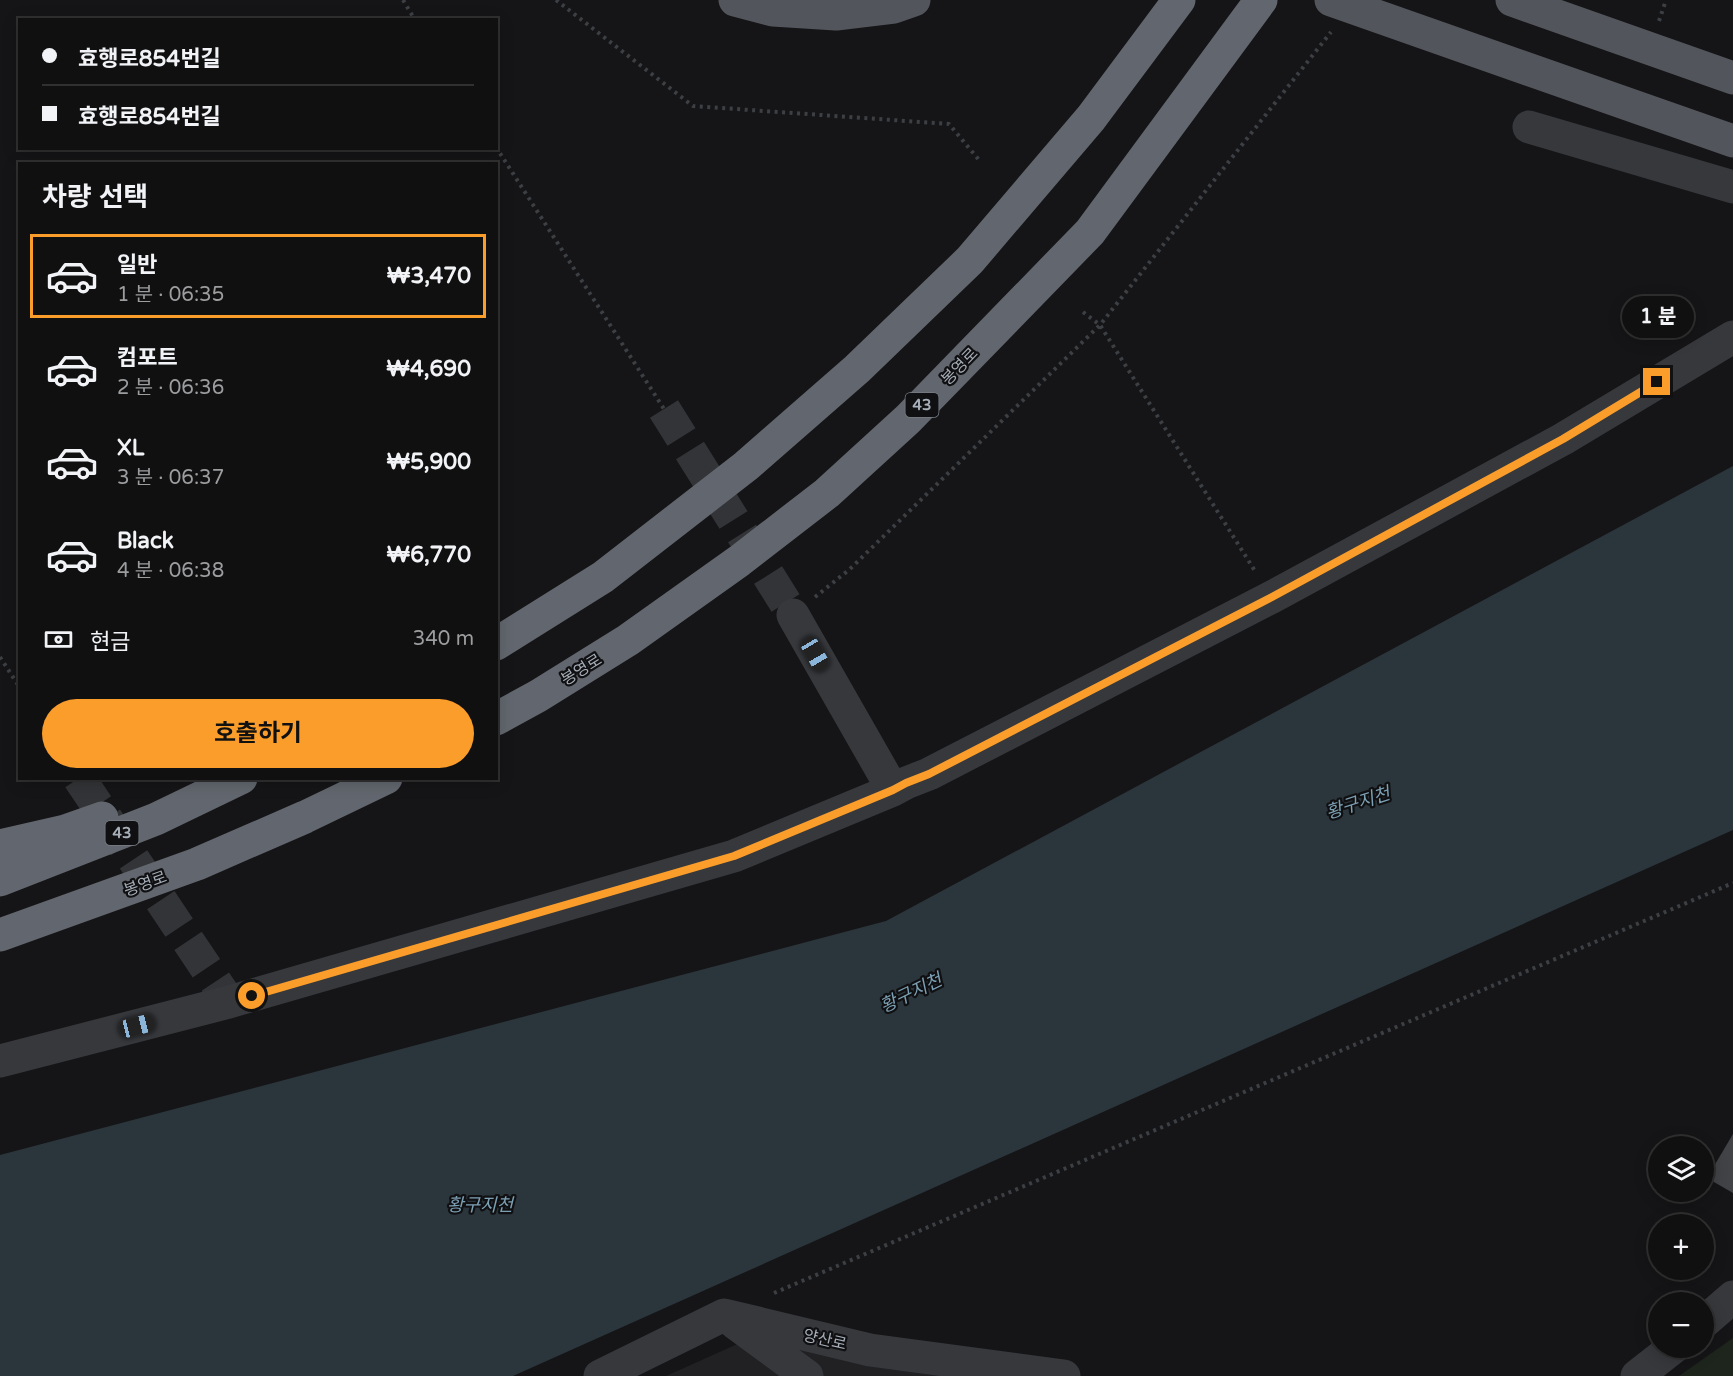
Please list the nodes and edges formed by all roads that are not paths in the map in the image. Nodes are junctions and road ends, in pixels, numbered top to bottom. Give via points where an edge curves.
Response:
1 (735, 0) edge
2 (914, 0) edge
3 (1179, 0) edge
4 (1261, 0) edge
5 (1512, 0) edge
6 (1333, 14) edge
7 (1733, 78) edge
8 (1529, 127) dead end
9 (1733, 141) edge
10 (1733, 187) edge
11 (1733, 337) edge
12 (793, 615) tunnel mouth
13 (498, 643) edge
14 (498, 718) edge
15 (209, 780) edge
16 (237, 780) edge
17 (382, 780) edge
18 (893, 790) junction
19 (0, 846) edge
20 (197, 864) junction
21 (0, 880) edge
22 (0, 935) edge
23 (0, 957) edge
24 (0, 1061) edge
25 (1733, 1297) edge
26 (1714, 1313) edge
27 (724, 1315) junction
28 (1660, 1358) edge
29 (600, 1376) edge
30 (807, 1376) edge
31 (1064, 1376) edge
32 (1637, 1376) edge

1 - 2 main road via 772,10 836,14 894,7
3 - 13 highway via 1091,118 970,260 857,369 746,466 603,577
4 - 14 highway, 봉영로 / 43 via 1090,232 908,419 827,492 739,561 628,640
5 - 7 main road
6 - 9 main road
8 - 10 street
11 - 18 street via 1563,439 1272,597
12 - 18 street
15 - 19 highway via 65,831
16 - 21 highway, 43 via 156,819
17 - 20 highway, 봉영로
18 - 24 street via 734,856 229,1002
20 - 22 highway, 봉영로
20 - 23 highway
25 - 26 street
27 - 29 street
27 - 30 street
27 - 31 street, 양산로 via 870,1350
28 - 32 street

